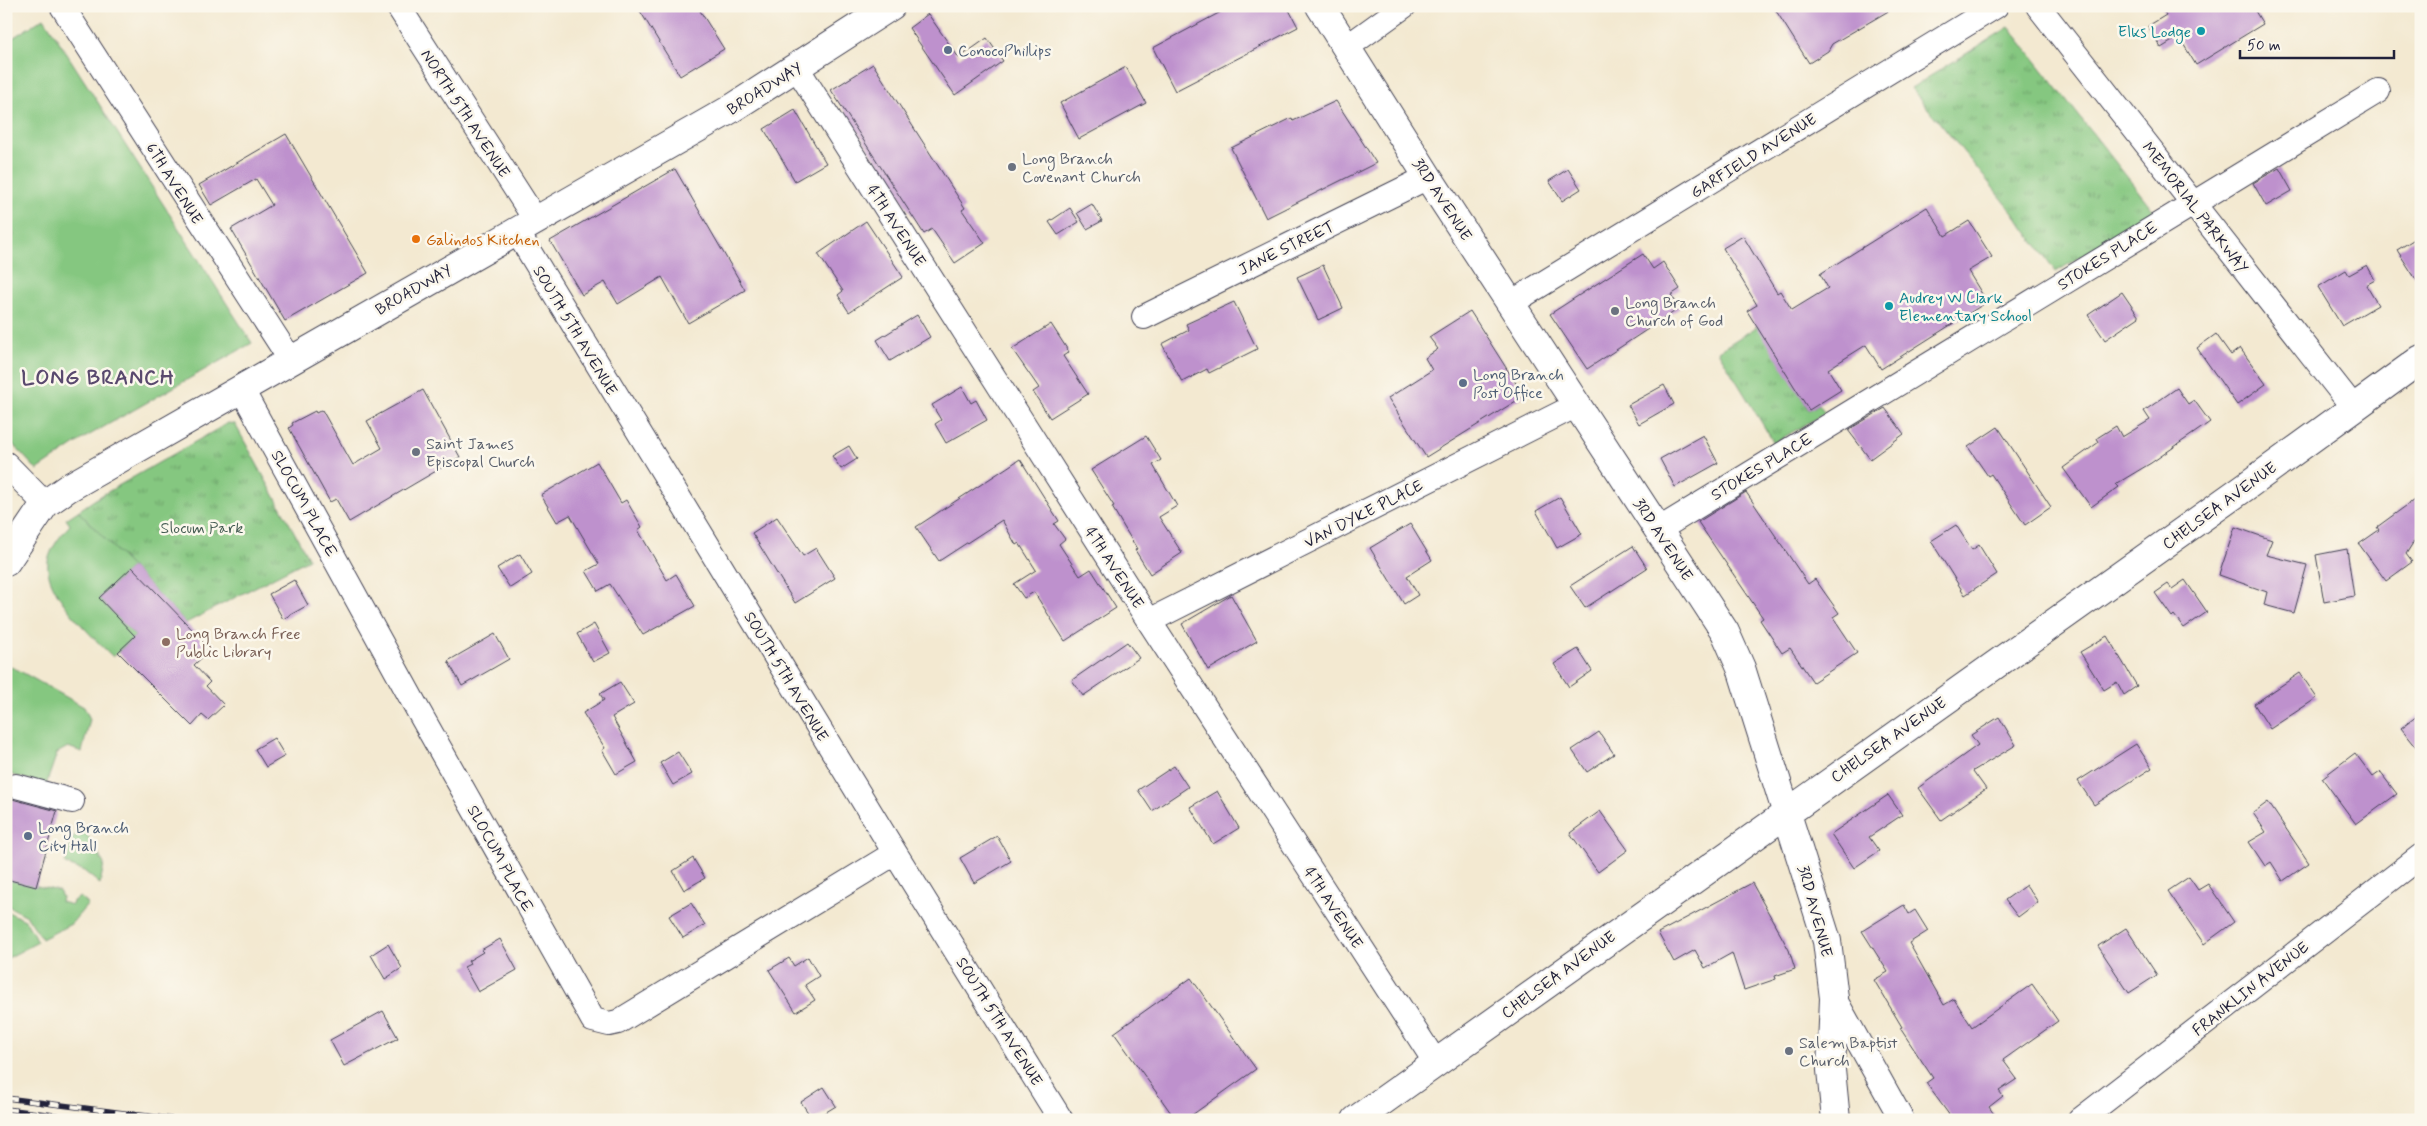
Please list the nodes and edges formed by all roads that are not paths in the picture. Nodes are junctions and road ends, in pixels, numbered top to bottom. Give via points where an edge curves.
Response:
1 (62, 6) edge
2 (398, 6) edge
3 (891, 6) edge
4 (1320, 6) edge
5 (1404, 6) edge
6 (1996, 6) edge
7 (2038, 6) edge
8 (1347, 47) junction
9 (797, 68) junction
10 (2378, 91) dead end
11 (1428, 177) junction
12 (2192, 202) junction
13 (526, 225) junction
14 (1511, 303) junction
15 (1144, 317) dead end
16 (290, 359) junction
17 (2421, 359) edge
18 (241, 388) junction
19 (1577, 405) junction
20 (2353, 407) junction
21 (6, 464) edge
22 (45, 504) junction
23 (1658, 530) junction
24 (6, 562) edge
25 (1149, 621) junction
26 (16, 786) dead end
27 (72, 801) dead end
28 (1786, 811) junction
29 (895, 853) junction
30 (2421, 856) edge
31 (1834, 998) junction
32 (1436, 1063) junction
33 (1061, 1120) edge
34 (1356, 1120) edge
35 (1836, 1120) edge
36 (1902, 1120) edge
37 (2080, 1120) edge

1 - 16 street, 6TH AVENUE
2 - 13 street, NORTH 5TH AVENUE
3 - 9 street, BROADWAY
4 - 8 street, 3RD AVENUE
5 - 8 street
6 - 14 street, GARFIELD AVENUE
7 - 12 street, MEMORIAL PARKWAY
8 - 11 street, 3RD AVENUE
9 - 13 street, BROADWAY
9 - 25 street, 4TH AVENUE
10 - 12 street, STOKES PLACE
11 - 14 street, 3RD AVENUE
11 - 15 street, JANE STREET
12 - 20 street, MEMORIAL PARKWAY
12 - 23 street, STOKES PLACE
13 - 16 street, BROADWAY
13 - 29 street, SOUTH 5TH AVENUE
14 - 19 street, 3RD AVENUE
16 - 18 street, BROADWAY
17 - 20 street, CHELSEA AVENUE
18 - 22 street, BROADWAY
18 - 29 street, SLOCUM PLACE via 423,720 593,1020 609,1024 618,1022
19 - 23 street, 3RD AVENUE
19 - 25 street, VAN DYKE PLACE
20 - 28 street, CHELSEA AVENUE
21 - 22 street
22 - 24 street, BROADWAY
23 - 28 street, 3RD AVENUE via 1725,632 1741,668
25 - 32 street, 4TH AVENUE
26 - 27 street
28 - 31 street, 3RD AVENUE via 1828,941
28 - 32 street, CHELSEA AVENUE
29 - 33 street, SOUTH 5TH AVENUE
30 - 37 street, FRANKLIN AVENUE
31 - 35 street via 1832,1070
31 - 36 street, 3RD AVENUE
32 - 34 street, CHELSEA AVENUE

